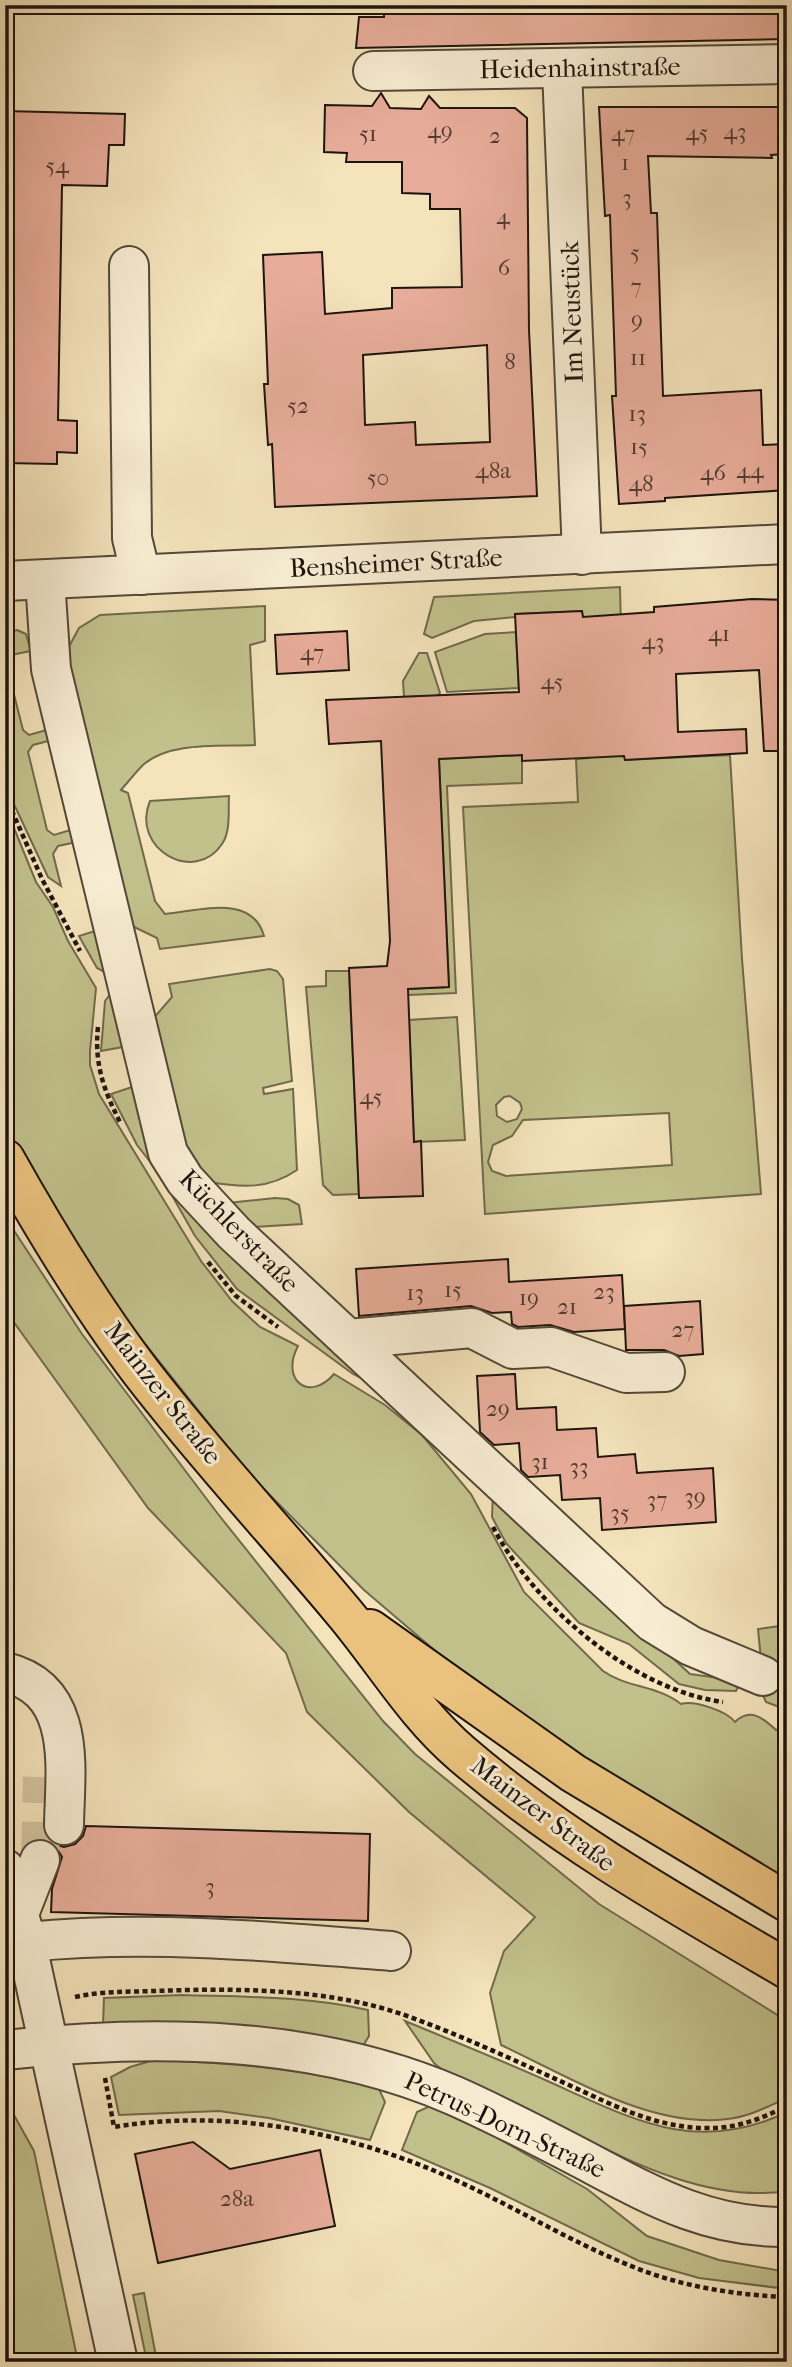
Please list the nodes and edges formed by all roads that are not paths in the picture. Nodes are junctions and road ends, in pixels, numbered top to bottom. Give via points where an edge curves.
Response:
1 (787, 64) edge
2 (562, 70) junction
3 (373, 71) dead end
4 (129, 266) dead end
5 (787, 544) edge
6 (582, 555) junction
7 (141, 575) junction
8 (45, 580) junction
9 (5, 581) edge
10 (5, 1159) edge
11 (348, 1339) junction
12 (665, 1372) dead end
13 (342, 1610) junction
14 (5, 1672) edge
15 (763, 1676) dead end
16 (5, 1696) edge
17 (42, 1777) tunnel mouth
18 (64, 1825) dead end
19 (23, 1864) tunnel mouth
20 (787, 1902) edge
21 (23, 1928) junction
22 (391, 1951) dead end
23 (787, 1969) edge
24 (49, 2045) junction
25 (5, 2050) edge
26 (787, 2227) edge
27 (118, 2362) edge

1 - 2 street, Heidenhainstraße
2 - 3 street, Heidenhainstraße
2 - 6 street, Im Neustück
4 - 7 street via 132,538
5 - 6 street, Bensheimer Straße
6 - 7 street, Bensheimer Straße
7 - 8 street, Bensheimer Straße
8 - 9 street, Bensheimer Straße
8 - 11 street, Küchlerstraße via 51,669 168,1153 175,1167 234,1233
10 - 13 main road, Mainzer Straße via 47,1233 141,1371
11 - 12 street via 472,1328 513,1349 551,1347 626,1373
11 - 15 street, Küchlerstraße via 652,1622 691,1646
13 - 20 main road, Mainzer Straße via 573,1773
13 - 23 main road, Mainzer Straße via 416,1708 458,1751 521,1803 614,1868
14 - 18 street via 36,1686 58,1714 65,1744
16 - 17 street via 20,1704 37,1725
19 - 21 street
21 - 22 street via 87,1936 224,1938
21 - 24 street
24 - 25 street, Petrus-Dorn-Straße
24 - 26 street, Petrus-Dorn-Straße via 244,2045 408,2077 508,2120 678,2208 732,2223
24 - 27 street

